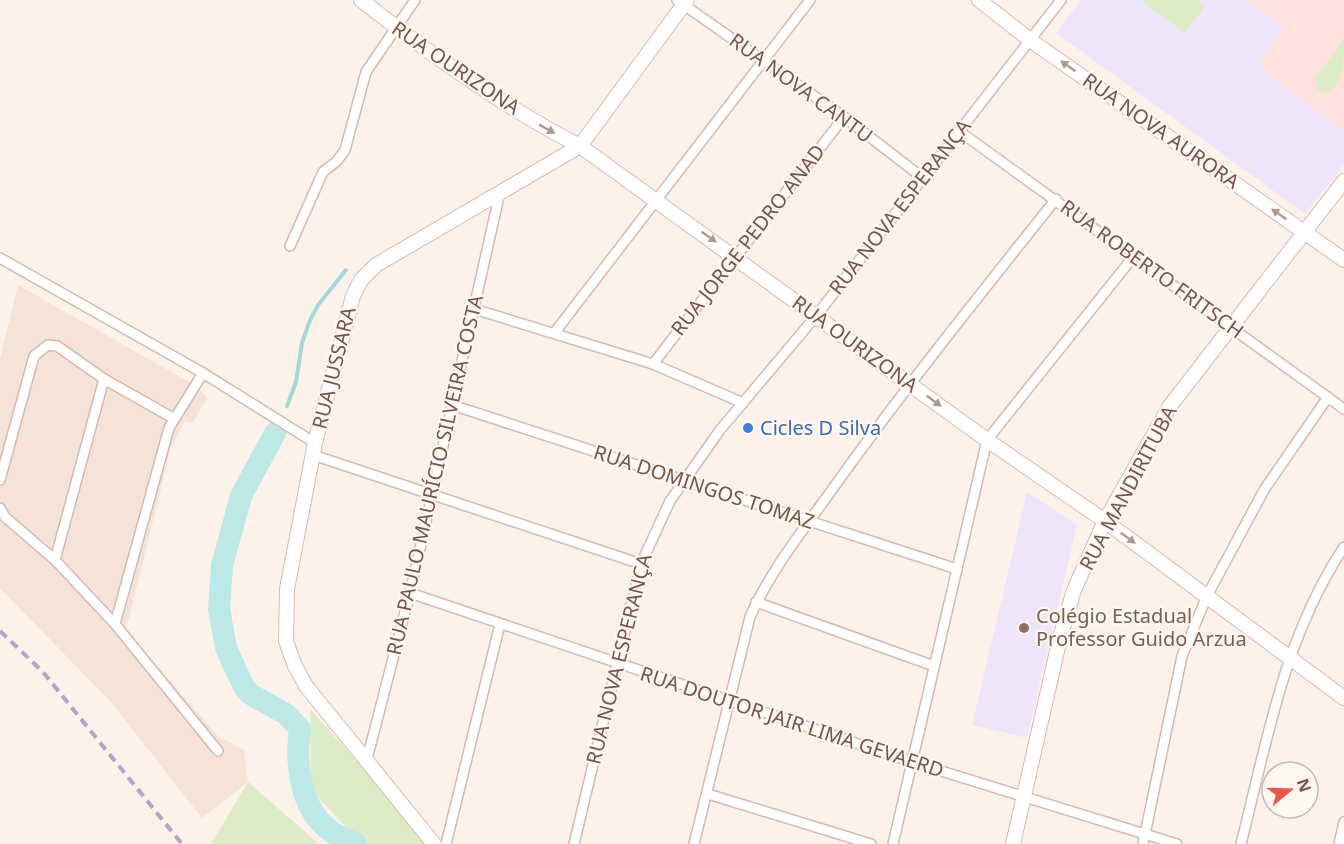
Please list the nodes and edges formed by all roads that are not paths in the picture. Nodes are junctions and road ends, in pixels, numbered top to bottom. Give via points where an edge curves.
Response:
1 (361, 0) edge
2 (415, 0) edge
3 (810, 0) edge
4 (979, 0) edge
5 (1061, 0) edge
6 (683, 2) edge
7 (395, 27) junction
8 (1030, 40) junction
9 (763, 59) junction
10 (844, 117) junction
11 (959, 131) junction
12 (580, 146) junction
13 (923, 178) junction
14 (1344, 181) edge
15 (501, 190) junction
16 (1056, 199) junction
17 (656, 200) junction
18 (1305, 231) junction
19 (290, 246) dead end
20 (735, 256) junction
21 (1134, 256) junction
22 (0, 258) edge
23 (1344, 260) edge
24 (474, 309) junction
25 (816, 316) junction
26 (1231, 326) junction
27 (555, 332) junction
28 (653, 364) junction
29 (203, 373) junction
30 (104, 379) junction
31 (909, 383) junction
32 (1328, 397) junction
33 (742, 403) junction
34 (452, 405) junction
35 (1344, 409) edge
36 (173, 418) junction
37 (987, 440) junction
38 (314, 449) junction
39 (0, 480) edge
40 (684, 480) junction
41 (431, 496) junction
42 (0, 508) edge
43 (810, 521) junction
44 (1105, 521) junction
45 (1344, 547) edge
46 (55, 560) junction
47 (641, 564) junction
48 (957, 569) junction
49 (410, 593) junction
50 (1207, 596) junction
51 (756, 602) junction
52 (115, 624) junction
53 (500, 624) junction
54 (1289, 658) junction
55 (615, 664) junction
56 (934, 666) junction
57 (1344, 698) edge
58 (729, 701) junction
59 (218, 752) dead end
60 (367, 759) junction
61 (912, 762) junction
62 (708, 794) junction
63 (1022, 797) junction
64 (1344, 822) edge
65 (1144, 839) edge
66 (434, 844) edge
67 (446, 844) edge
68 (574, 844) edge
69 (694, 844) edge
70 (871, 844) edge
71 (893, 844) edge
72 (1013, 844) edge
73 (1177, 844) edge
74 (1241, 844) edge
75 (1339, 844) edge

1 - 7 street, RUA OURIZONA
2 - 7 street
3 - 9 street
4 - 8 street, RUA NOVA AURORA
5 - 8 street, RUA NOVA ESPERANÇA
6 - 9 street, RUA NOVA CANTU
6 - 12 street, RUA JUSSARA
7 -> 12 street, RUA OURIZONA via 543,127
7 - 19 street via 366,72 345,150 323,172
8 - 11 street, RUA NOVA ESPERANÇA
18 -> 8 street, RUA NOVA AURORA
9 - 10 street, RUA NOVA CANTU
9 - 17 street
10 - 13 street, RUA NOVA CANTU
10 - 20 street, RUA JORGE PEDRO ANAD
11 - 13 street, RUA NOVA ESPERANÇA
11 - 16 street, RUA ROBERTO FRITSCH
12 - 15 street, RUA JUSSARA
12 - 17 street, RUA OURIZONA
13 - 25 street, RUA NOVA ESPERANÇA
14 - 18 street, RUA MANDIRITUBA
15 - 24 street, RUA PAULO MAURÍCIO SILVEIRA COSTA
15 - 38 street, RUA JUSSARA via 376,265 361,280 353,296
16 - 21 street, RUA ROBERTO FRITSCH
16 - 31 street
17 -> 20 street, RUA OURIZONA
17 - 27 street
18 - 23 street, RUA NOVA AURORA
18 - 26 street, RUA MANDIRITUBA
20 - 25 street, RUA OURIZONA
20 - 28 street, RUA JORGE PEDRO ANAD
21 - 26 street, RUA ROBERTO FRITSCH
21 - 37 street
22 - 29 street
24 - 27 street
24 - 34 street, RUA PAULO MAURÍCIO SILVEIRA COSTA
25 - 31 street, RUA OURIZONA
25 - 33 street, RUA NOVA ESPERANÇA
26 - 32 street, RUA ROBERTO FRITSCH
26 - 44 street, RUA MANDIRITUBA via 1170,406
27 - 28 street
28 - 33 street
29 - 36 street
29 - 38 street
30 - 36 street
30 - 39 street via 57,346 39,350 34,356
30 - 46 street
31 -> 37 street, RUA OURIZONA
31 - 43 street
32 - 35 street, RUA ROBERTO FRITSCH
32 - 50 street via 1264,490
33 - 40 street, RUA NOVA ESPERANÇA
34 - 40 street, RUA DOMINGOS TOMAZ
34 - 41 street, RUA PAULO MAURÍCIO SILVEIRA COSTA
36 - 52 street
37 - 44 street, RUA OURIZONA
37 - 48 street
38 - 41 street
38 - 60 street, RUA JUSSARA via 287,589 286,641 306,686
40 - 43 street, RUA DOMINGOS TOMAZ
40 - 47 street, RUA NOVA ESPERANÇA
41 - 47 street
41 - 49 street, RUA PAULO MAURÍCIO SILVEIRA COSTA
42 - 46 street via 5,517
43 - 48 street, RUA DOMINGOS TOMAZ
43 - 51 street
44 -> 50 street, RUA OURIZONA
44 - 63 street, RUA MANDIRITUBA via 1074,590
45 - 54 street via 1308,608
46 - 52 street
47 - 55 street, RUA NOVA ESPERANÇA
48 - 56 street
49 - 53 street, RUA DOUTOR JAIR LIMA GEVAERD
49 - 60 street, RUA PAULO MAURÍCIO SILVEIRA COSTA
50 - 54 street, RUA OURIZONA
50 - 65 street via 1182,656
51 - 56 street
51 - 58 street
52 - 59 street
53 - 55 street, RUA DOUTOR JAIR LIMA GEVAERD
53 - 67 street
54 - 57 street, RUA OURIZONA
54 - 74 street
55 - 58 street, RUA DOUTOR JAIR LIMA GEVAERD
55 - 68 street, RUA NOVA ESPERANÇA
56 - 61 street
58 - 61 street, RUA DOUTOR JAIR LIMA GEVAERD
58 - 62 street
60 - 66 street, RUA JUSSARA
61 - 63 street, RUA DOUTOR JAIR LIMA GEVAERD
61 - 71 street
62 - 69 street
62 - 70 street
63 - 65 street, RUA DOUTOR JAIR LIMA GEVAERD
63 - 72 street, RUA MANDIRITUBA
64 - 75 street
65 - 73 street, RUA DOUTOR JAIR LIMA GEVAERD

